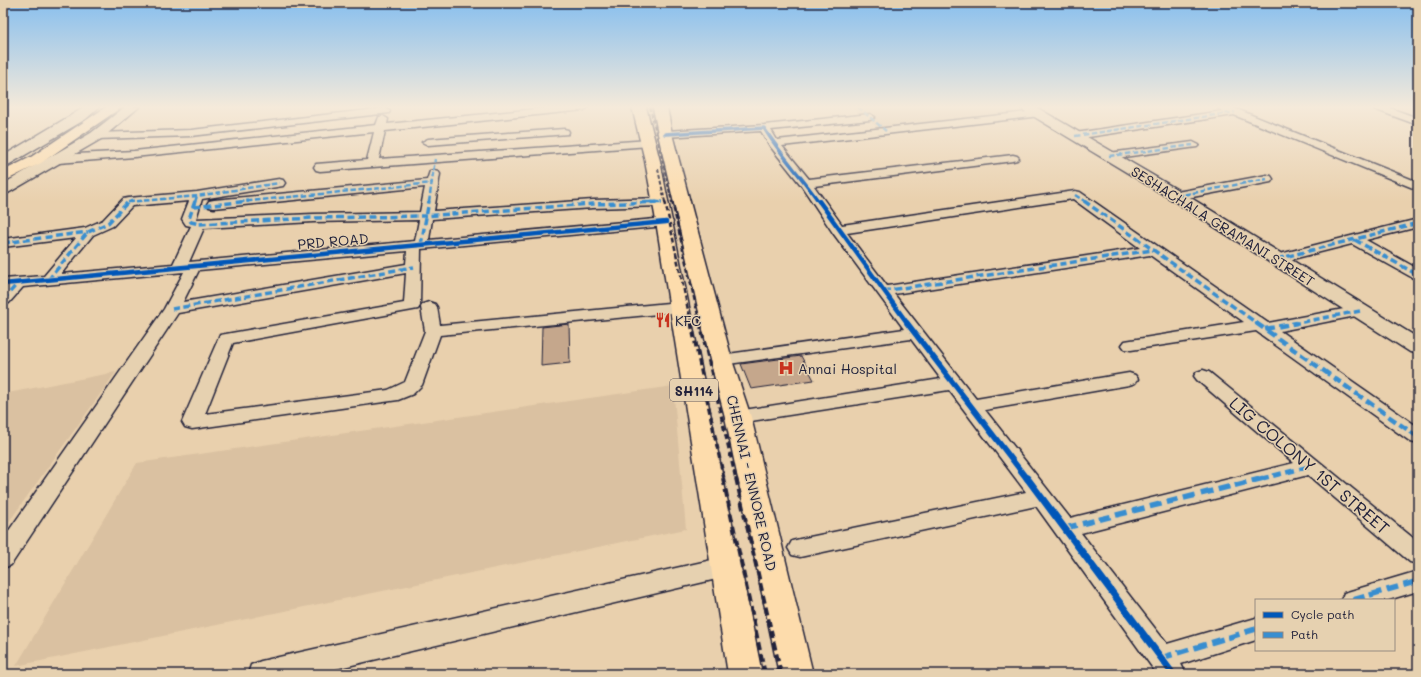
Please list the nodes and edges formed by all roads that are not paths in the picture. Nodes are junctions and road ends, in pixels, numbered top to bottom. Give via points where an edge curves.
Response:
1 (43, 139) edge
2 (55, 139) edge
3 (68, 139) edge
4 (92, 139) edge
5 (280, 139) edge
6 (378, 139) edge
7 (428, 139) edge
8 (474, 139) edge
9 (657, 139) junction
10 (661, 139) edge
11 (771, 139) edge
12 (821, 139) edge
13 (1079, 139) edge
14 (1301, 139) edge
15 (428, 142) junction
16 (774, 144) junction
17 (1193, 145) dead end
18 (1109, 156) junction
19 (1013, 158) dead end
20 (58, 159) junction
21 (431, 159) junction
22 (3, 162) edge
23 (372, 164) junction
24 (320, 167) dead end
25 (3, 169) edge
26 (3, 177) edge
27 (1267, 179) dead end
28 (280, 183) dead end
29 (806, 183) junction
30 (433, 184) junction
31 (1418, 186) edge
32 (3, 190) edge
33 (1176, 196) junction
34 (196, 201) junction
35 (664, 212) junction
36 (427, 216) junction
37 (1418, 223) edge
38 (199, 224) junction
39 (838, 230) junction
40 (88, 232) junction
41 (1355, 240) junction
42 (3, 243) edge
43 (417, 245) junction
44 (1153, 250) junction
45 (1277, 259) junction
46 (187, 267) junction
47 (414, 268) junction
48 (1418, 274) edge
49 (48, 280) junction
50 (11, 284) edge
51 (882, 291) junction
52 (3, 300) edge
53 (429, 307) dead end
54 (679, 308) junction
55 (172, 309) junction
56 (1360, 311) junction
57 (1262, 327) junction
58 (433, 331) junction
59 (915, 333) junction
60 (1131, 345) dead end
61 (1418, 347) edge
62 (721, 360) junction
63 (1203, 376) dead end
64 (1129, 379) dead end
65 (954, 384) junction
66 (971, 406) junction
67 (738, 417) junction
68 (1418, 437) edge
69 (1312, 466) junction
70 (1042, 497) junction
71 (1065, 528) junction
72 (800, 548) dead end
73 (1418, 555) edge
74 (3, 558) edge
75 (725, 567) junction
76 (1418, 581) edge
77 (1356, 599) edge
78 (1255, 629) edge
79 (1167, 666) edge
80 (261, 674) edge
81 (745, 674) edge
82 (796, 674) edge

1 - 22 street
2 - 25 main road
3 - 26 main road via 36,160
4 - 20 street
5 - 20 street
6 - 23 street
7 - 15 street
8 - 15 street
9 - 10 street
9 - 21 street
9 - 35 main road, CHENNAI - ENNORE ROAD / SH114
9 - 62 main road, CHENNAI - ENNORE ROAD / SH114
11 - 16 street
12 - 16 street
13 - 18 street, SESHACHALA GRAMANI STREET
14 - 31 street
15 - 21 street
16 - 29 street
17 - 18 street
18 - 33 street, SESHACHALA GRAMANI STREET
19 - 29 street
20 - 32 street
21 - 23 street
21 - 30 street
23 - 24 street
27 - 33 street
28 - 34 street
29 - 39 street
30 - 34 street
30 - 36 street
33 - 45 street, SESHACHALA GRAMANI STREET
34 - 38 street via 189,219
34 - 40 street via 128,202 108,223
35 - 36 street via 593,204
35 - 43 street, PRD ROAD
35 - 54 main road, CHENNAI - ENNORE ROAD / SH114
36 - 38 street
36 - 43 street
37 - 41 street
38 - 46 street
39 - 44 street via 1075,195
39 - 51 street
40 - 42 street
40 - 49 street
41 - 45 street
41 - 48 street
43 - 46 street, PRD ROAD
43 - 47 street
44 - 51 street
44 - 57 street
45 - 56 street, SESHACHALA GRAMANI STREET
46 - 49 street, PRD ROAD
46 - 55 street
47 - 55 street
47 - 58 street via 412,306 226,339 192,422 391,396 413,385
49 - 50 street, PRD ROAD
50 - 52 street
51 - 59 street
53 - 58 street
54 - 58 street
54 - 75 main road, CHENNAI - ENNORE ROAD / SH114
55 - 74 street
56 - 57 street
56 - 61 street, SESHACHALA GRAMANI STREET
57 - 60 street
57 - 68 street
59 - 62 street
59 - 65 street
62 - 67 main road, CHENNAI - ENNORE ROAD / SH114
63 - 69 street, LIG COLONY 1ST STREET
64 - 66 street
65 - 66 street
65 - 67 street
66 - 70 street
67 - 82 main road, CHENNAI - ENNORE ROAD / SH114
69 - 71 street
69 - 73 street, LIG COLONY 1ST STREET
70 - 71 street
70 - 72 street
71 - 79 street
75 - 80 street
75 - 81 main road, CHENNAI - ENNORE ROAD / SH114
76 - 77 street
78 - 79 street

